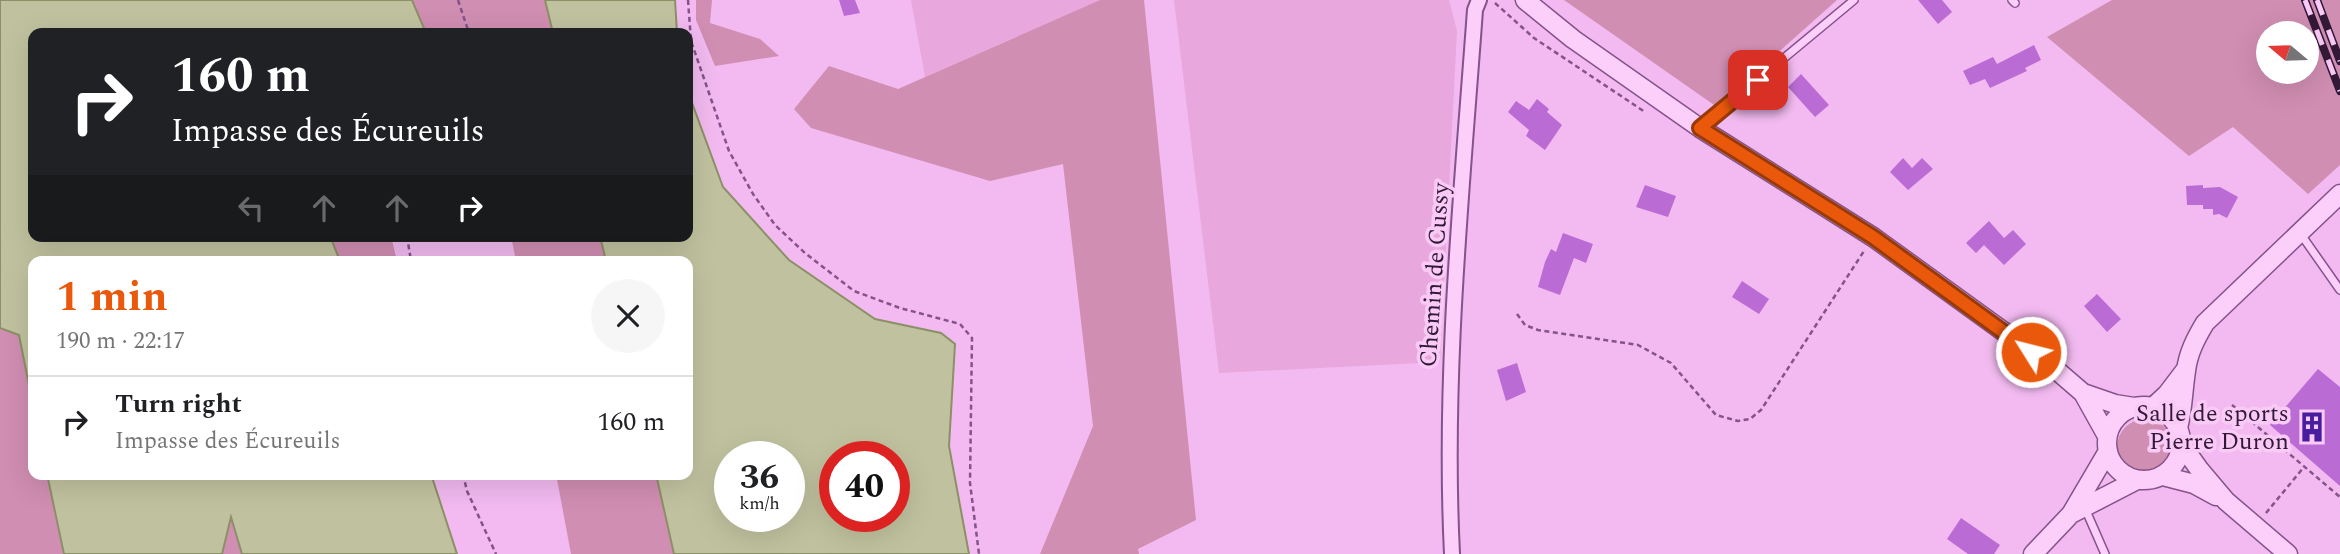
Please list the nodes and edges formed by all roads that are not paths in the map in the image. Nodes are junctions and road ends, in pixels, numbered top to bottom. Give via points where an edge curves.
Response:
1 (1479, 0) edge
2 (1525, 0) edge
3 (1854, 0) edge
4 (1700, 128) junction
5 (2340, 194) edge
6 (2300, 233) junction
7 (2340, 290) edge
8 (2186, 369) junction
9 (2083, 393) junction
10 (2134, 407) junction
11 (2152, 407) junction
12 (2180, 436) junction
13 (2107, 443) junction
14 (2163, 476) junction
15 (2137, 480) junction
16 (2226, 501) junction
17 (2078, 506) junction
18 (1452, 554) edge
19 (2033, 554) edge
20 (2105, 554) edge
21 (2288, 554) edge

1 - 18 street, Chemin de Cussy via 1451,351
2 - 4 street
3 - 4 lane
4 - 9 street via 1873,237
5 - 6 street
6 - 7 lane
6 - 8 street via 2205,323
8 - 11 street
8 - 12 street
9 - 10 street
9 - 13 street
10 - 11 street
10 - 13 street via 2117,418
11 - 12 street via 2172,418
12 - 14 street via 2179,456
12 - 16 street via 2199,470
13 - 15 street via 2118,470
13 - 17 street
14 - 15 street
14 - 16 street via 2194,484
15 - 17 street
16 - 21 street
17 - 19 street
17 - 20 lane

